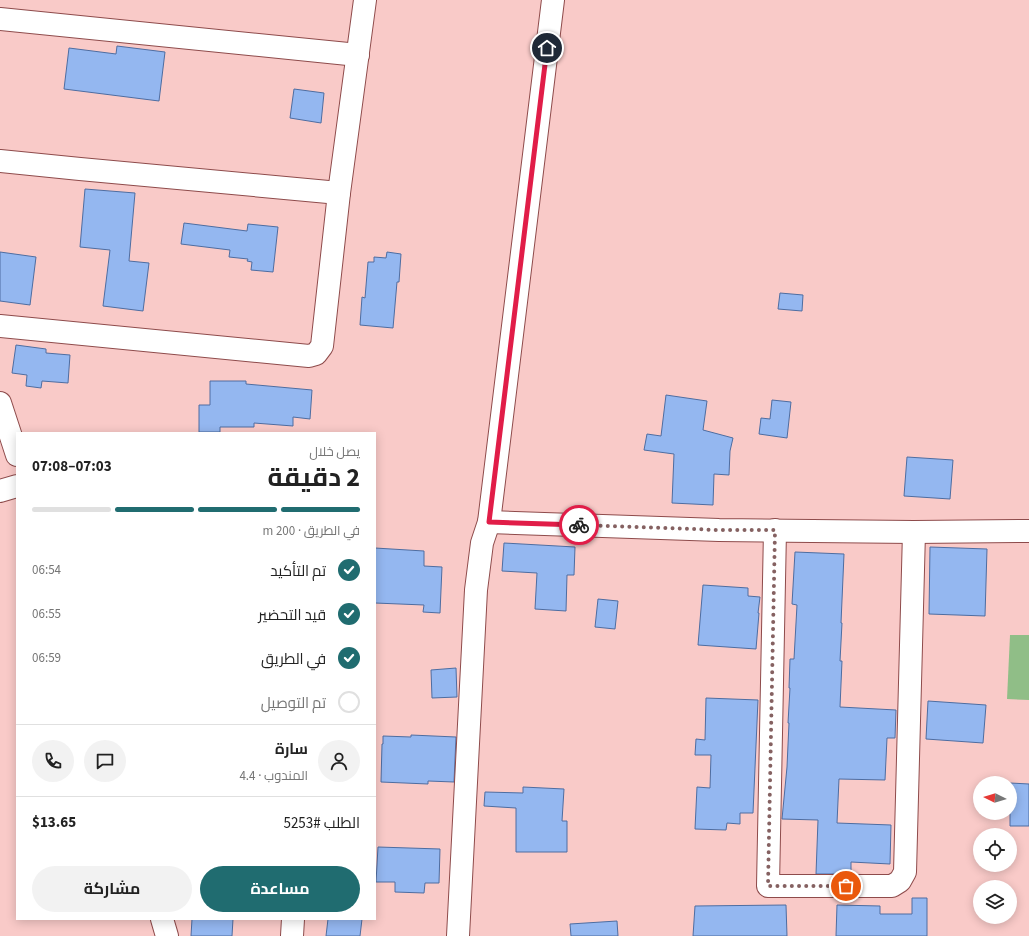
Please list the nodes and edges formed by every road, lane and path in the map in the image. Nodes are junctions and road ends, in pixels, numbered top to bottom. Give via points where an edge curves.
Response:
1 (365, 0) edge
2 (553, 0) edge
3 (0, 19) edge
4 (358, 55) junction
5 (0, 161) edge
6 (339, 193) junction
7 (0, 326) edge
8 (0, 403) edge
9 (16, 451) edge
10 (16, 486) edge
11 (0, 491) edge
12 (489, 522) junction
13 (775, 530) junction
14 (1029, 531) edge
15 (914, 532) junction
16 (162, 920) edge
17 (293, 920) edge
18 (167, 936) edge
19 (292, 936) edge
20 (458, 936) edge

1 - 4 street
2 - 12 street
3 - 4 street
4 - 6 street
5 - 6 street
6 - 7 street via 322,346 316,354 309,356
8 - 9 street
10 - 11 street
12 - 13 street
12 - 20 street via 482,543 476,590
13 - 15 street
13 - 15 street via 768,886 892,886 900,881 905,872
14 - 15 street
16 - 18 street
17 - 19 street

